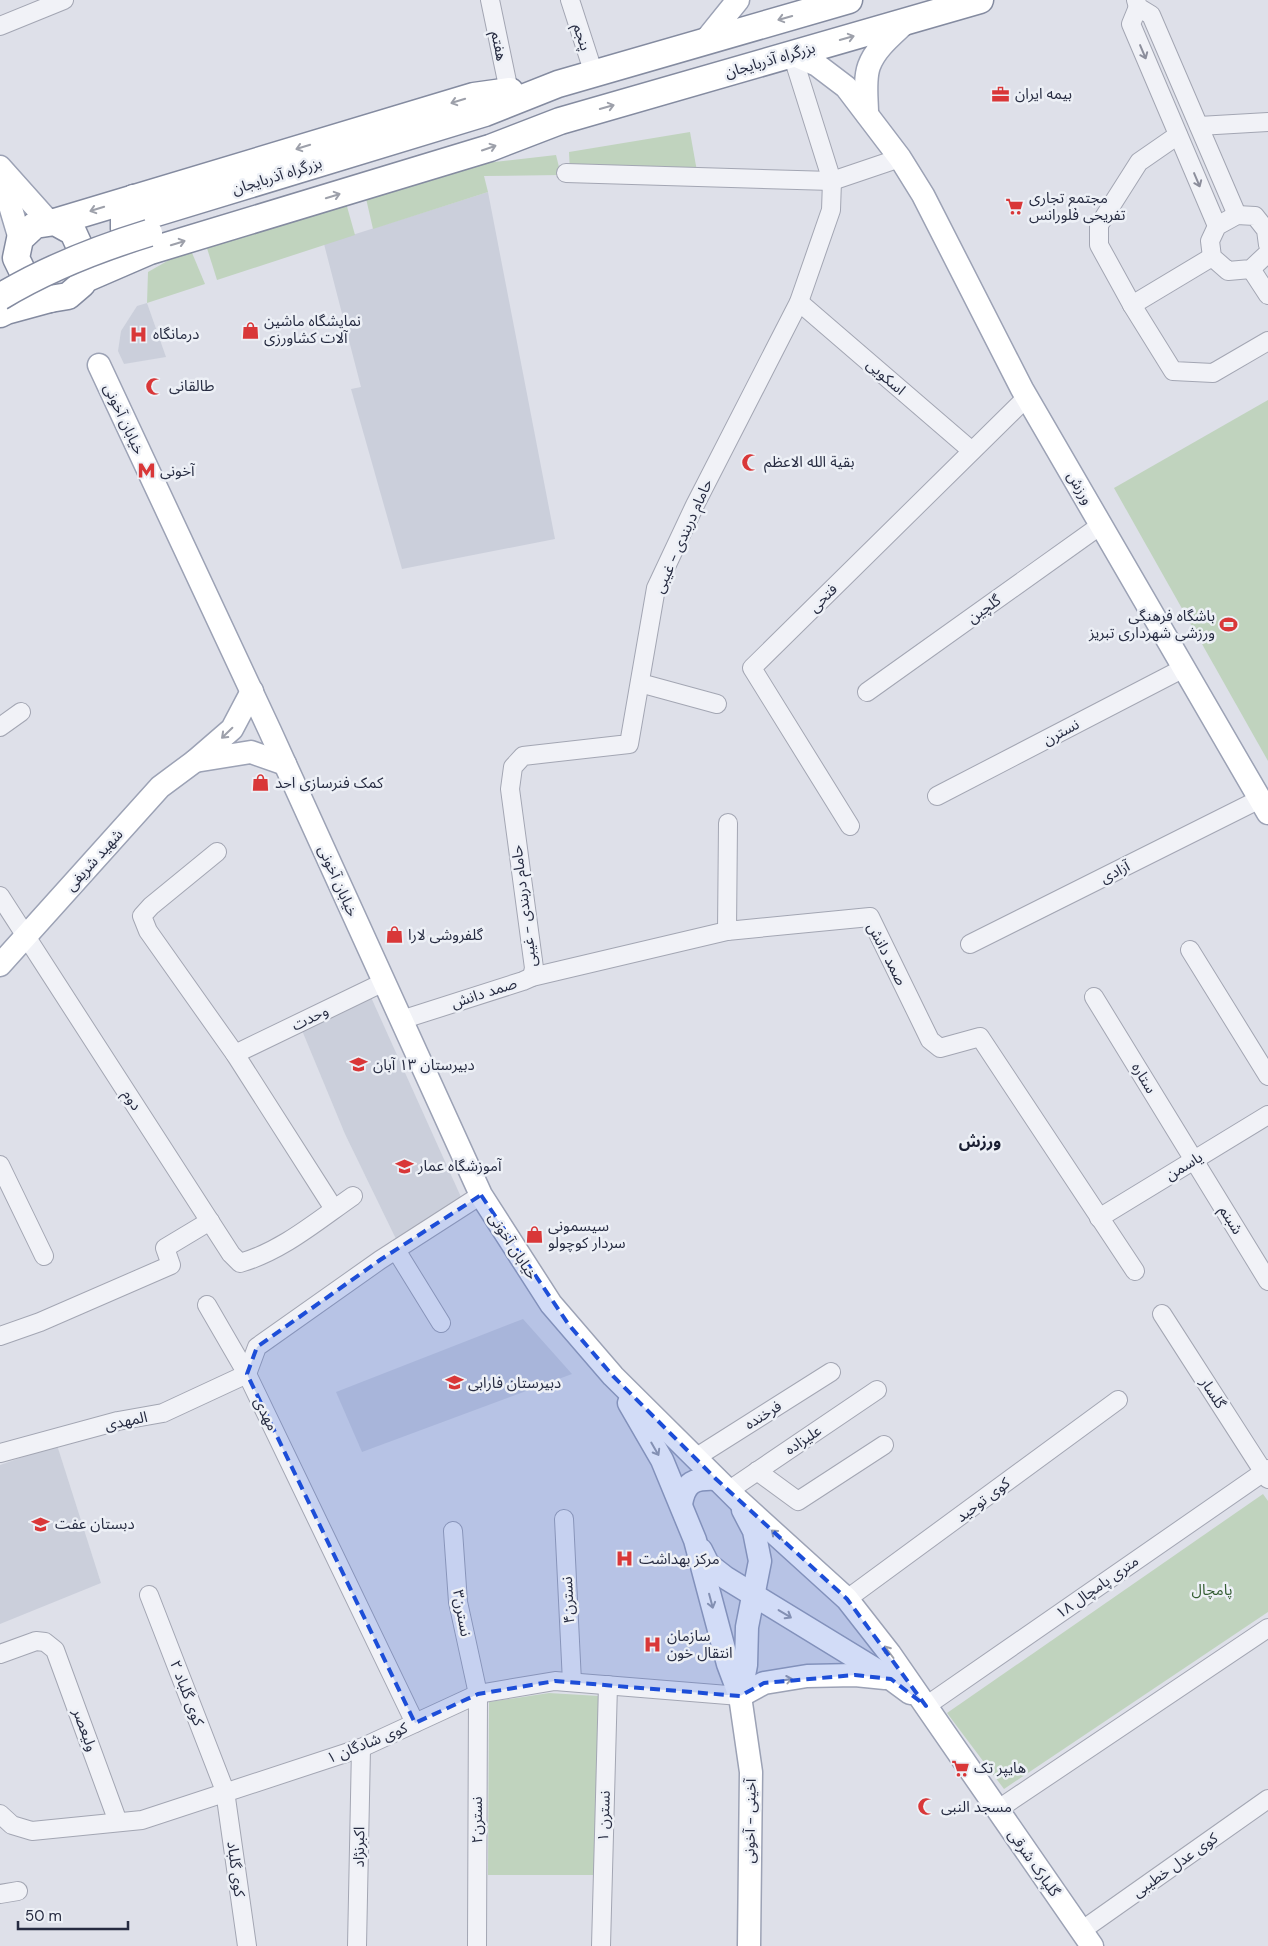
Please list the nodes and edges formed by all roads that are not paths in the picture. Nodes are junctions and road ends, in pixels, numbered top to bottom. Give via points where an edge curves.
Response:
1 (64, 0) edge
2 (490, 0) edge
3 (570, 0) edge
4 (738, 0) edge
5 (849, 0) edge
6 (980, 0) edge
7 (1137, 3) edge
8 (908, 20) junction
9 (0, 26) edge
10 (705, 41) junction
11 (792, 54) junction
12 (594, 74) junction
13 (558, 84) junction
14 (509, 91) junction
15 (867, 114) junction
16 (1268, 122) edge
17 (1199, 126) junction
18 (1178, 135) junction
19 (900, 158) junction
20 (0, 167) edge
21 (0, 172) edge
22 (566, 173) dead end
23 (832, 181) junction
24 (1237, 215) junction
25 (53, 222) junction
26 (144, 225) junction
27 (1217, 226) junction
28 (1267, 234) edge
29 (13, 246) edge
30 (1268, 253) edge
31 (1212, 257) junction
32 (1252, 269) junction
33 (0, 280) edge
34 (83, 280) junction
35 (1268, 295) edge
36 (0, 297) edge
37 (50, 299) junction
38 (799, 302) junction
39 (1132, 305) junction
40 (0, 314) edge
41 (1268, 341) edge
42 (98, 365) dead end
43 (1027, 397) junction
44 (972, 451) junction
45 (1101, 525) junction
46 (1184, 668) junction
47 (640, 683) junction
48 (252, 691) junction
49 (867, 692) dead end
50 (717, 704) dead end
51 (21, 712) dead end
52 (0, 727) edge
53 (195, 761) junction
54 (285, 764) junction
55 (938, 796) dead end
56 (1264, 806) edge
57 (728, 823) dead end
58 (850, 826) dead end
59 (217, 852) dead end
60 (0, 896) edge
61 (727, 931) junction
62 (27, 935) junction
63 (970, 944) dead end
64 (1190, 950) dead end
65 (0, 965) edge
66 (532, 977) junction
67 (384, 982) junction
68 (1094, 996) dead end
69 (401, 1020) junction
70 (235, 1054) junction
71 (1268, 1076) edge
72 (1268, 1115) edge
73 (1194, 1160) junction
74 (0, 1165) edge
75 (353, 1196) dead end
76 (481, 1196) junction
77 (334, 1209) junction
78 (1099, 1218) junction
79 (210, 1221) junction
80 (396, 1250) junction
81 (44, 1256) dead end
82 (1135, 1270) dead end
83 (1268, 1281) edge
84 (207, 1305) dead end
85 (1162, 1314) dead end
86 (441, 1323) dead end
87 (0, 1336) edge
88 (831, 1372) dead end
89 (247, 1374) junction
90 (613, 1376) junction
91 (877, 1390) dead end
92 (1118, 1400) dead end
93 (884, 1445) dead end
94 (0, 1453) edge
95 (695, 1458) junction
96 (757, 1471) junction
97 (1266, 1473) edge
98 (728, 1490) junction
99 (681, 1504) junction
100 (564, 1518) dead end
101 (453, 1531) dead end
102 (695, 1540) junction
103 (753, 1594) junction
104 (149, 1595) dead end
105 (847, 1599) junction
106 (1268, 1628) edge
107 (0, 1654) edge
108 (891, 1678) junction
109 (572, 1682) junction
110 (608, 1685) junction
111 (478, 1694) junction
112 (740, 1696) junction
113 (926, 1706) junction
114 (415, 1723) junction
115 (360, 1748) junction
116 (225, 1792) junction
117 (1268, 1799) edge
118 (997, 1810) junction
119 (0, 1814) edge
120 (118, 1822) junction
121 (18, 1891) dead end
122 (0, 1894) edge
123 (1086, 1938) edge
124 (247, 1946) edge
125 (357, 1946) edge
126 (477, 1946) edge
127 (600, 1946) edge
128 (749, 1946) edge

1 - 9 street
2 - 14 street, هفتم
3 - 12 street, پنجم
4 - 10 main road
5 -> 10 highway, بزرگراه آذربایجان
6 - 8 highway, بزرگراه آذربایجان
7 - 17 street via 1151,15
7 -> 18 street via 1131,24
11 -> 8 highway, بزرگراه آذربایجان
8 - 15 main road via 878,50 869,66
10 - 12 highway, بزرگراه آذربایجان
11 - 15 main road, ورزش via 817,65 846,87
11 - 23 street, حامام دربندی - غیبی
26 -> 11 highway, بزرگراه آذربایجان via 490,128 560,121
12 - 13 highway, بزرگراه آذربایجان
13 - 14 highway, بزرگراه آذربایجان
13 - 26 highway, بزرگراه آذربایجان via 485,113
14 -> 26 highway, بزرگراه آذربایجان via 474,96
15 - 19 main road, ورزش
16 - 17 street
17 - 24 street
18 -> 27 street
18 - 39 street via 1139,162 1098,225 1099,245
19 - 23 street
19 - 43 main road, ورزش via 923,195
20 - 25 main road
21 - 29 main road
22 - 23 street
23 - 38 street, حامام دربندی - غیبی via 831,210
24 - 27 street
24 - 28 street via 1255,216
26 -> 25 highway, بزرگراه آذربایجان
25 - 29 highway via 35,225
25 - 34 highway via 73,232 88,265
26 - 33 highway, بزرگراه آذربایجان via 102,232
26 - 34 highway, بزرگراه آذربایجان
26 - 36 highway, بزرگراه آذربایجان, bridge
27 - 31 street via 1210,241
29 - 37 highway via 32,291
30 - 32 street
31 - 32 street via 1228,271
31 - 39 street
32 - 35 street
34 - 37 highway via 68,296
37 - 40 highway
38 - 44 street, اسکویی
38 - 47 street, حامام دربندی - غیبی via 656,588
39 - 41 street via 1173,371 1212,373
42 - 48 main road, خیابان آخونی
43 - 44 street, فتحی
43 - 45 main road, ورزش
44 - 58 street, فتحی via 752,668
45 - 46 main road, ورزش
45 - 49 street, گلچین
46 - 55 street, نسترن
46 - 56 main road, ورزش
47 - 50 street
47 - 66 street, حامام دربندی - غیبی via 629,744 523,756 513,766 510,789 534,968
48 -> 53 main road, شهید شریفی via 232,729
48 - 54 main road, خیابان آخونی
51 - 52 street
53 - 54 main road via 251,752
53 - 62 main road, شهید شریفی via 160,787
54 - 67 main road, خیابان آخونی
56 - 63 street, آزادی
57 - 61 street
59 - 70 street via 142,916 148,931
60 - 62 street, دوم
61 - 66 street, صمد دانش
61 - 78 street, صمد دانش via 870,917 930,1040 940,1048 980,1037
62 - 65 main road, شهید شریفی
62 - 79 street, دوم
64 - 71 street
66 - 69 street, صمد دانش
67 - 69 main road, خیابان آخونی
67 - 70 street, وحدت
68 - 73 street, ستاره
69 - 76 main road, خیابان آخونی
70 - 77 street
72 - 73 street, یاسمن
73 - 78 street, یاسمن
73 - 83 street, شبنم
74 - 81 street
75 - 77 street
76 - 80 street
76 - 90 main road, خیابان آخونی via 551,1304
77 - 79 street, دوم via 285,1243 240,1263
78 - 82 street, صمد دانش
79 - 87 street via 165,1248 171,1265
80 - 86 street
80 - 89 street via 257,1347
84 - 89 street, مهدی
85 - 97 street, گلسار
88 - 95 street, فرخنده
89 - 94 street, المهدی via 163,1413 118,1421
89 - 114 street, مهدی
90 - 95 main road, گلپارک شرقی
90 -> 99 main road via 662,1460
91 - 96 street, علیزاده
92 - 105 street, کوی توحید
93 - 96 street via 798,1501
95 - 98 main road, گلپارک شرقی
96 - 98 street, علیزاده
97 - 113 street, ۱۸ متری پامچال
98 - 99 main road via 703,1478 684,1490
98 - 103 main road via 754,1531 760,1561
105 -> 98 main road, گلپارک شرقی
99 - 102 main road
100 - 109 street, نسترن۴
101 - 111 street, نسترن۳ via 458,1602
102 - 103 main road via 708,1564
102 -> 112 main road via 728,1664
103 -> 108 main road
103 - 112 main road
104 - 116 street, کوی گلباد ۲
113 -> 105 main road, گلپارک شرقی
106 - 118 street
107 - 120 street, ولیعصر via 36,1641 45,1642 55,1650
112 -> 108 main road via 764,1683 807,1676
108 - 113 main road
109 - 110 street, کوی شادگان ۱
109 - 111 street, کوی شادگان ۱ via 556,1681
110 - 112 street, کوی شادگان ۱
110 - 127 street, نسترن ۱
111 - 114 street, کوی شادگان ۱
111 - 126 street, نسترن۲
112 - 128 main road, آخینی - آخونی via 751,1772
113 - 118 main road, گلپارک شرقی
114 - 115 street, کوی شادگان ۱
115 - 116 street, کوی شادگان ۱
115 - 125 street, اکبرنژاد
116 - 120 street, کوی شادگان ۱ via 142,1820
116 - 124 street, کوی گلباد
117 - 123 street, کوی عدل خطیبی
118 - 123 main road, گلپارک شرقی
119 - 120 street, کوی شادگان ۱ via 12,1826 32,1830
121 - 122 street

